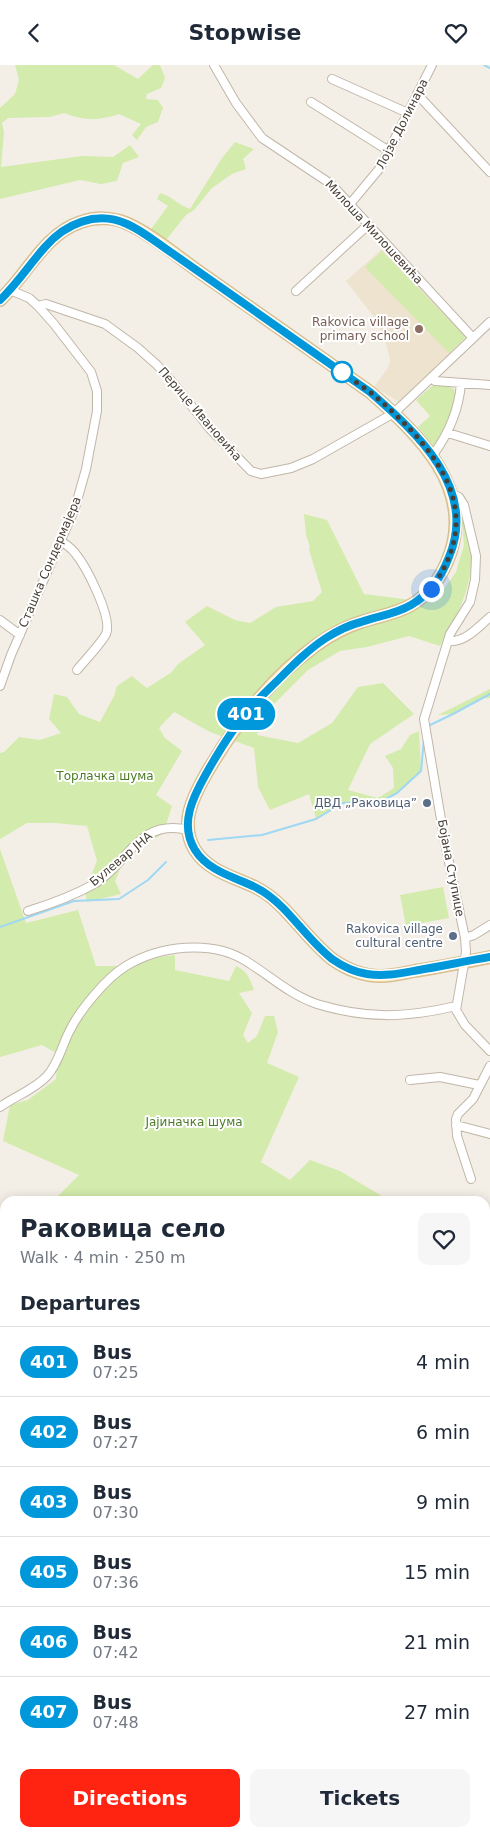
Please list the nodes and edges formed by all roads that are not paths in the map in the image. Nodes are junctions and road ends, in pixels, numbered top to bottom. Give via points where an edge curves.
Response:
1 (214, 65) edge
2 (432, 65) edge
3 (332, 79) dead end
4 (417, 94) junction
5 (311, 102) dead end
6 (408, 113) junction
7 (389, 151) junction
8 (490, 172) edge
9 (350, 204) junction
10 (368, 225) junction
11 (10, 290) junction
12 (296, 291) dead end
13 (0, 300) edge
14 (38, 306) junction
15 (490, 322) edge
16 (473, 338) junction
17 (431, 378) junction
18 (461, 383) junction
19 (490, 385) edge
20 (394, 413) junction
21 (448, 433) junction
22 (490, 446) edge
23 (433, 455) junction
24 (452, 494) junction
25 (60, 541) junction
26 (490, 617) edge
27 (0, 620) edge
28 (20, 635) junction
29 (448, 641) junction
30 (77, 670) dead end
31 (0, 686) edge
32 (188, 831) junction
33 (28, 911) dead end
34 (490, 925) edge
35 (465, 938) junction
36 (490, 957) edge
37 (464, 962) junction
38 (456, 1006) junction
39 (490, 1051) edge
40 (490, 1066) edge
41 (410, 1080) dead end
42 (479, 1085) junction
43 (0, 1107) edge
44 (456, 1125) junction
45 (490, 1134) edge
46 (471, 1179) dead end

1 - 9 street, Милоша Милошевића via 262,138 325,179
2 - 4 street, Лојзе Долинара
3 - 6 street
4 - 6 street, Лојзе Долинара
4 - 8 street
5 - 7 street
6 - 7 street, Лојзе Долинара
7 - 9 street, Лојзе Долинара via 372,180
9 - 10 street, Милоша Милошевића
10 - 12 street
10 - 16 street, Милоша Милошевића
11 - 13 main road
11 - 14 street, Перице Ивановића
11 - 20 main road via 64,229 97,218 119,221 164,247 370,392
14 - 20 street, Перице Ивановића via 46,304 96,319 111,327 156,365 210,429 255,473 291,468 313,459
14 - 25 street, Сташка Сондермајера via 91,372 97,391 97,411 86,469 75,508
15 - 16 street
16 - 17 street
17 - 18 street
17 - 20 street
18 - 19 street
18 - 21 street via 456,413
20 - 23 main road
21 - 22 street
21 - 23 street
23 - 24 main road
24 - 29 street, Бојана Ступице via 459,497 464,505 477,567 470,602
24 - 32 main road via 455,536 446,565 431,589 410,606 350,626 327,638 287,671 249,710 217,755 193,798
25 - 28 street, Сташка Сондермајера
25 - 30 street via 76,554 87,571 104,610 106,634
26 - 29 street via 462,639
27 - 28 street
28 - 31 street, Сташка Сондермајера
29 - 35 street, Бојана Ступице via 424,721
32 - 33 street, Булевар ЈНА via 160,828 140,841 97,882
32 - 37 main road via 196,851 208,863 274,899 331,958 355,971 387,976
34 - 35 street
35 - 37 street, Бојана Ступице
36 - 37 main road
37 - 38 street, Бојана Ступице
38 - 39 street via 456,1013 465,1025
38 - 43 street via 404,1015 363,1014 310,1001 246,961 223,951 161,952 117,972 74,1021 48,1075
40 - 42 street
41 - 42 street via 440,1077
42 - 44 street via 473,1099 457,1116
44 - 45 street
44 - 46 street

